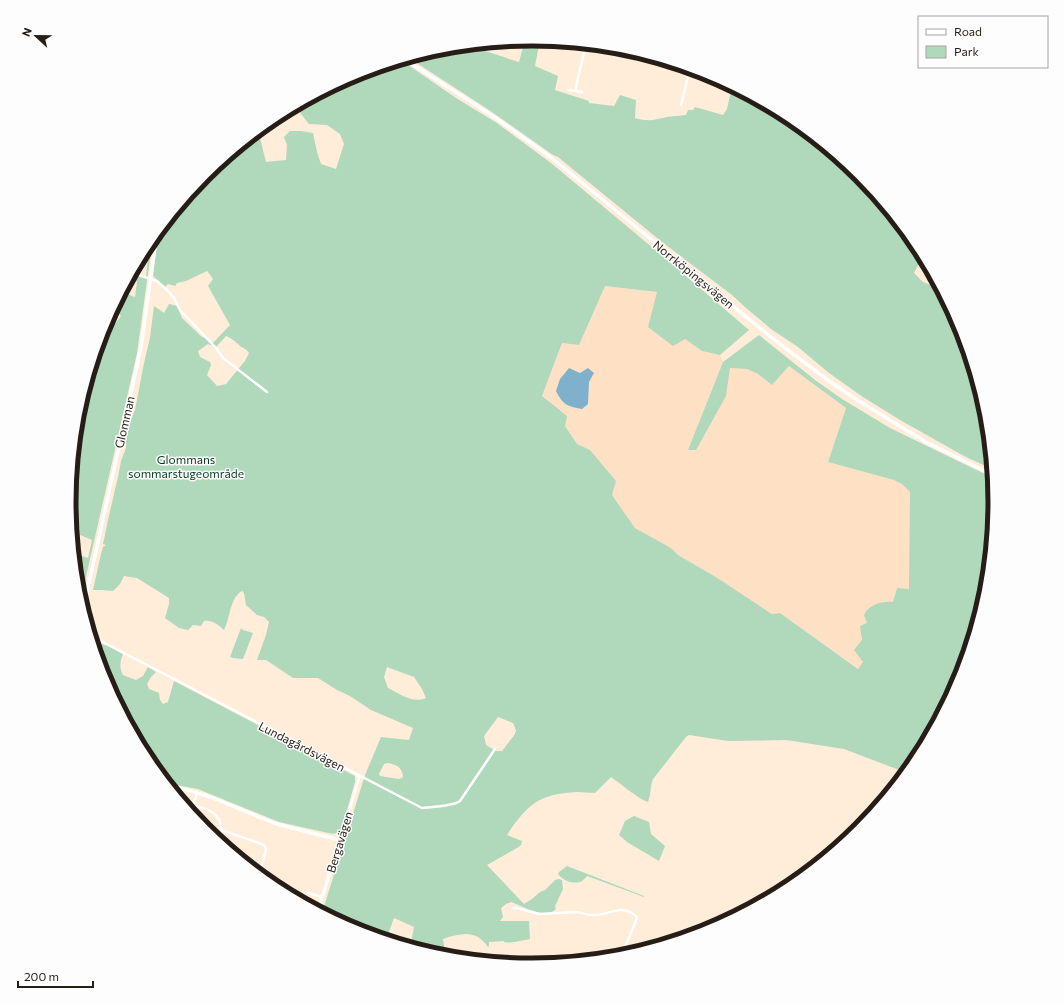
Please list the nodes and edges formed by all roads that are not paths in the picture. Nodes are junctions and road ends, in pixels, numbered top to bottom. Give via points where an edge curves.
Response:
1 (585, 49) edge
2 (410, 63) edge
3 (689, 74) edge
4 (568, 90) dead end
5 (575, 91) junction
6 (582, 92) dead end
7 (681, 105) dead end
8 (155, 244) edge
9 (137, 274) edge
10 (151, 279) junction
11 (267, 392) dead end
12 (988, 472) edge
13 (85, 596) edge
14 (97, 639) edge
15 (495, 749) dead end
16 (356, 774) junction
17 (176, 787) edge
18 (197, 793) junction
19 (193, 805) joint
20 (222, 830) junction
21 (221, 836) edge
22 (340, 840) junction
23 (270, 847) dead end
24 (266, 848) junction
25 (258, 868) edge
26 (308, 893) dead end
27 (322, 897) junction
28 (319, 906) edge
29 (513, 908) dead end
30 (624, 949) edge

1 - 5 street
2 - 12 main road, Norrköpingsvägen via 554,159 772,338 829,381 913,434
3 - 7 street
4 - 5 street
5 - 6 street
8 - 10 main road, Glomman
9 - 10 street
10 - 11 street via 157,281 172,295 180,310 223,358
10 - 13 main road, Glomman via 137,365
14 - 16 street, Lundagårdsvägen
15 - 16 street, Lundagårdsvägen via 460,801 453,804 422,808
16 - 22 street, Bergavägen via 359,778
17 - 18 main road
18 - 19 street
18 - 22 main road via 274,823
19 - 20 street via 216,815
20 - 21 street
20 - 24 street
22 - 27 main road, Bergavägen
23 - 24 street
24 - 25 street
26 - 27 street
27 - 28 main road, Bergavägen
29 - 30 street via 539,914 577,912 593,916 619,909 631,913 637,918

